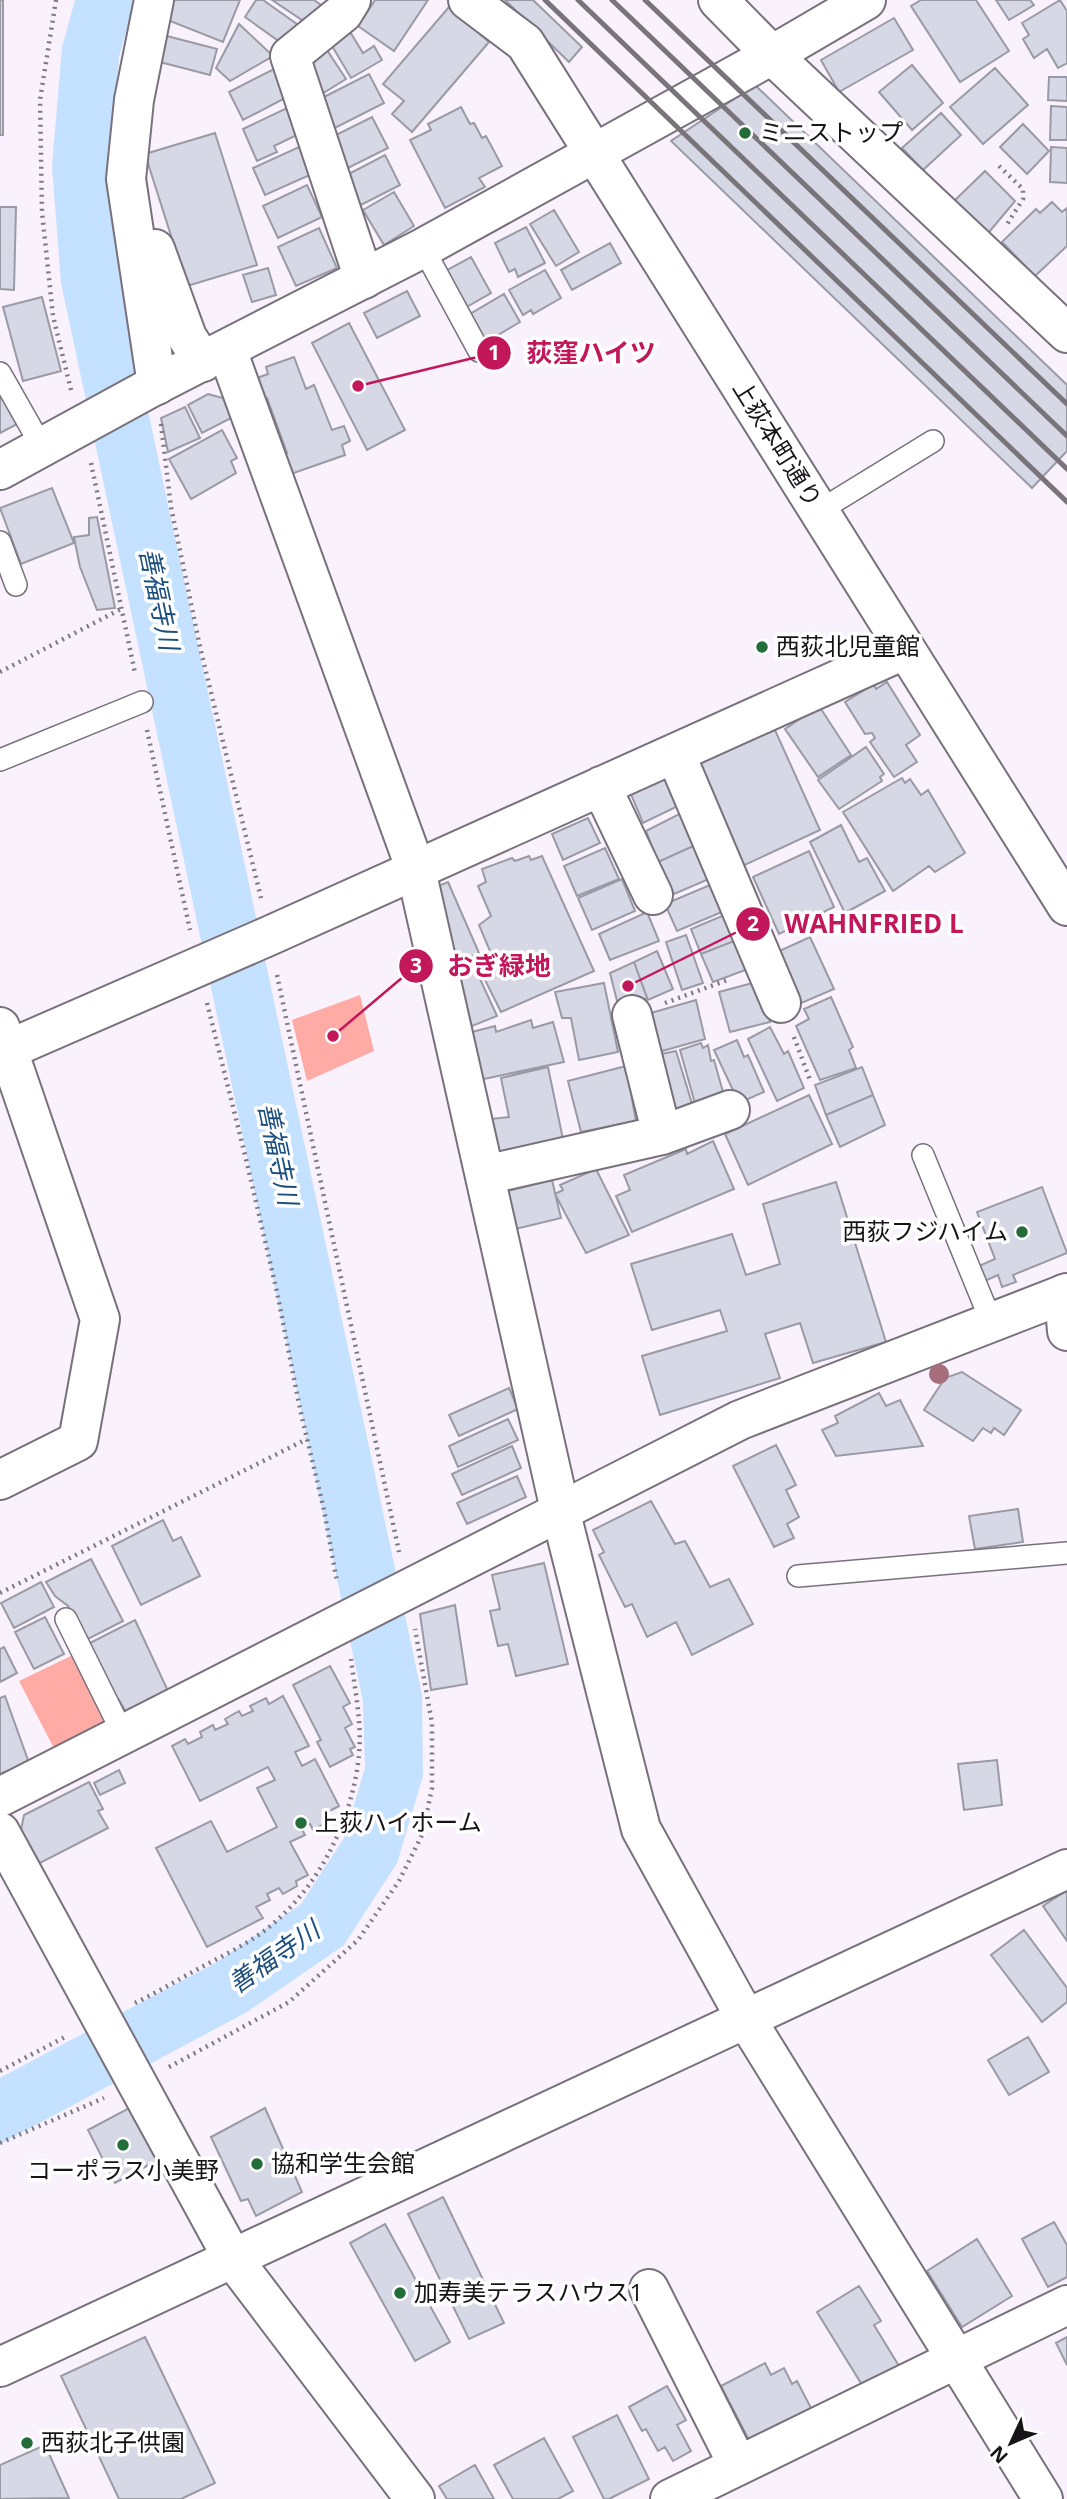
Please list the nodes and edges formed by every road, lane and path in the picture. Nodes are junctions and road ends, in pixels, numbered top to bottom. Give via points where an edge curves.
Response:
1 (56, 0) edge
2 (154, 0) edge
3 (351, 0) edge
4 (468, 0) edge
5 (718, 0) edge
6 (866, 0) edge
7 (772, 55) junction
8 (593, 154) junction
9 (999, 166) dead end
10 (139, 175) dead end
11 (1006, 226) dead end
12 (423, 248) junction
13 (364, 279) junction
14 (1067, 333) edge
15 (479, 351) dead end
16 (215, 356) junction
17 (0, 373) edge
18 (153, 386) junction
19 (86, 424) junction
20 (933, 441) dead end
21 (42, 447) junction
22 (0, 470) edge
23 (819, 511) junction
24 (0, 542) edge
25 (16, 585) dead end
26 (121, 609) junction
27 (904, 650) junction
28 (0, 672) edge
29 (142, 702) junction
30 (675, 753) junction
31 (0, 760) edge
32 (601, 786) junction
33 (416, 870) junction
34 (653, 895) dead end
35 (1067, 906) edge
36 (267, 936) junction
37 (202, 964) junction
38 (731, 979) dead end
39 (781, 1003) joint
40 (632, 1015) joint
41 (3, 1043) edge
42 (810, 1080) dead end
43 (730, 1110) dead end
44 (662, 1135) junction
45 (923, 1155) dead end
46 (485, 1175) junction
47 (1065, 1293) edge
48 (991, 1321) junction
49 (1067, 1331) edge
50 (307, 1439) junction
51 (0, 1480) edge
52 (561, 1510) junction
53 (1067, 1553) edge
54 (798, 1576) dead end
55 (405, 1589) junction
56 (0, 1593) edge
57 (66, 1619) dead end
58 (346, 1621) junction
59 (123, 1734) junction
60 (0, 1797) edge
61 (0, 1832) edge
62 (1067, 1869) edge
63 (138, 2002) dead end
64 (746, 2019) junction
65 (137, 2081) junction
66 (0, 2143) edge
67 (233, 2259) junction
68 (649, 2289) dead end
69 (1067, 2305) edge
70 (957, 2358) junction
71 (0, 2367) edge
72 (738, 2465) junction
73 (1050, 2492) edge
74 (415, 2499) edge
75 (670, 2499) edge

1 - 19 path via 40,100 42,212 52,316 68,380
2 - 18 street via 134,100 126,179
3 - 13 street via 343,13 290,56
4 - 8 street, 上荻本町通り via 524,43
5 - 7 street
6 - 7 street
7 - 8 street
7 - 14 street
8 - 12 street
8 - 23 street, 上荻本町通り
9 - 11 path via 1023,189 1023,199
10 - 16 street via 146,222 187,337
12 - 13 street
12 - 15 lane
13 - 16 street
16 - 18 street
16 - 33 street
17 - 21 lane
18 - 19 street
18 - 36 path via 171,507 200,647
19 - 21 street
19 - 26 path
20 - 23 lane
21 - 22 street
23 - 27 street, 上荻本町通り
24 - 25 lane
26 - 28 path
26 - 29 path
27 - 30 street
27 - 35 street, 上荻本町通り
29 - 31 lane
29 - 37 path
30 - 32 street
30 - 39 street
32 - 33 street
32 - 34 street
33 - 36 street
33 - 46 street
36 - 37 street
36 - 55 path
37 - 41 street
37 - 50 path
38 - 40 path
39 - 42 path
40 - 44 street
41 - 51 street via 100,1319 78,1441
43 - 44 street
44 - 46 street
45 - 48 lane
46 - 52 street
47 - 48 street
47 - 49 street
48 - 52 street via 740,1420
50 - 56 path
50 - 58 path
52 - 55 street
52 - 64 street via 640,1829
53 - 54 lane
55 - 58 street
55 - 65 path via 432,1723 432,1788 422,1835 400,1881 358,1940 289,2002
57 - 59 lane
58 - 59 street
58 - 63 path via 360,1725 359,1755 351,1804 319,1870 298,1900 258,1936
59 - 60 street
61 - 65 street
62 - 64 street
64 - 67 street
64 - 70 street
65 - 66 path
65 - 67 street
67 - 71 street
67 - 74 street
68 - 72 street
69 - 70 street
70 - 72 street
70 - 73 street
72 - 75 street

